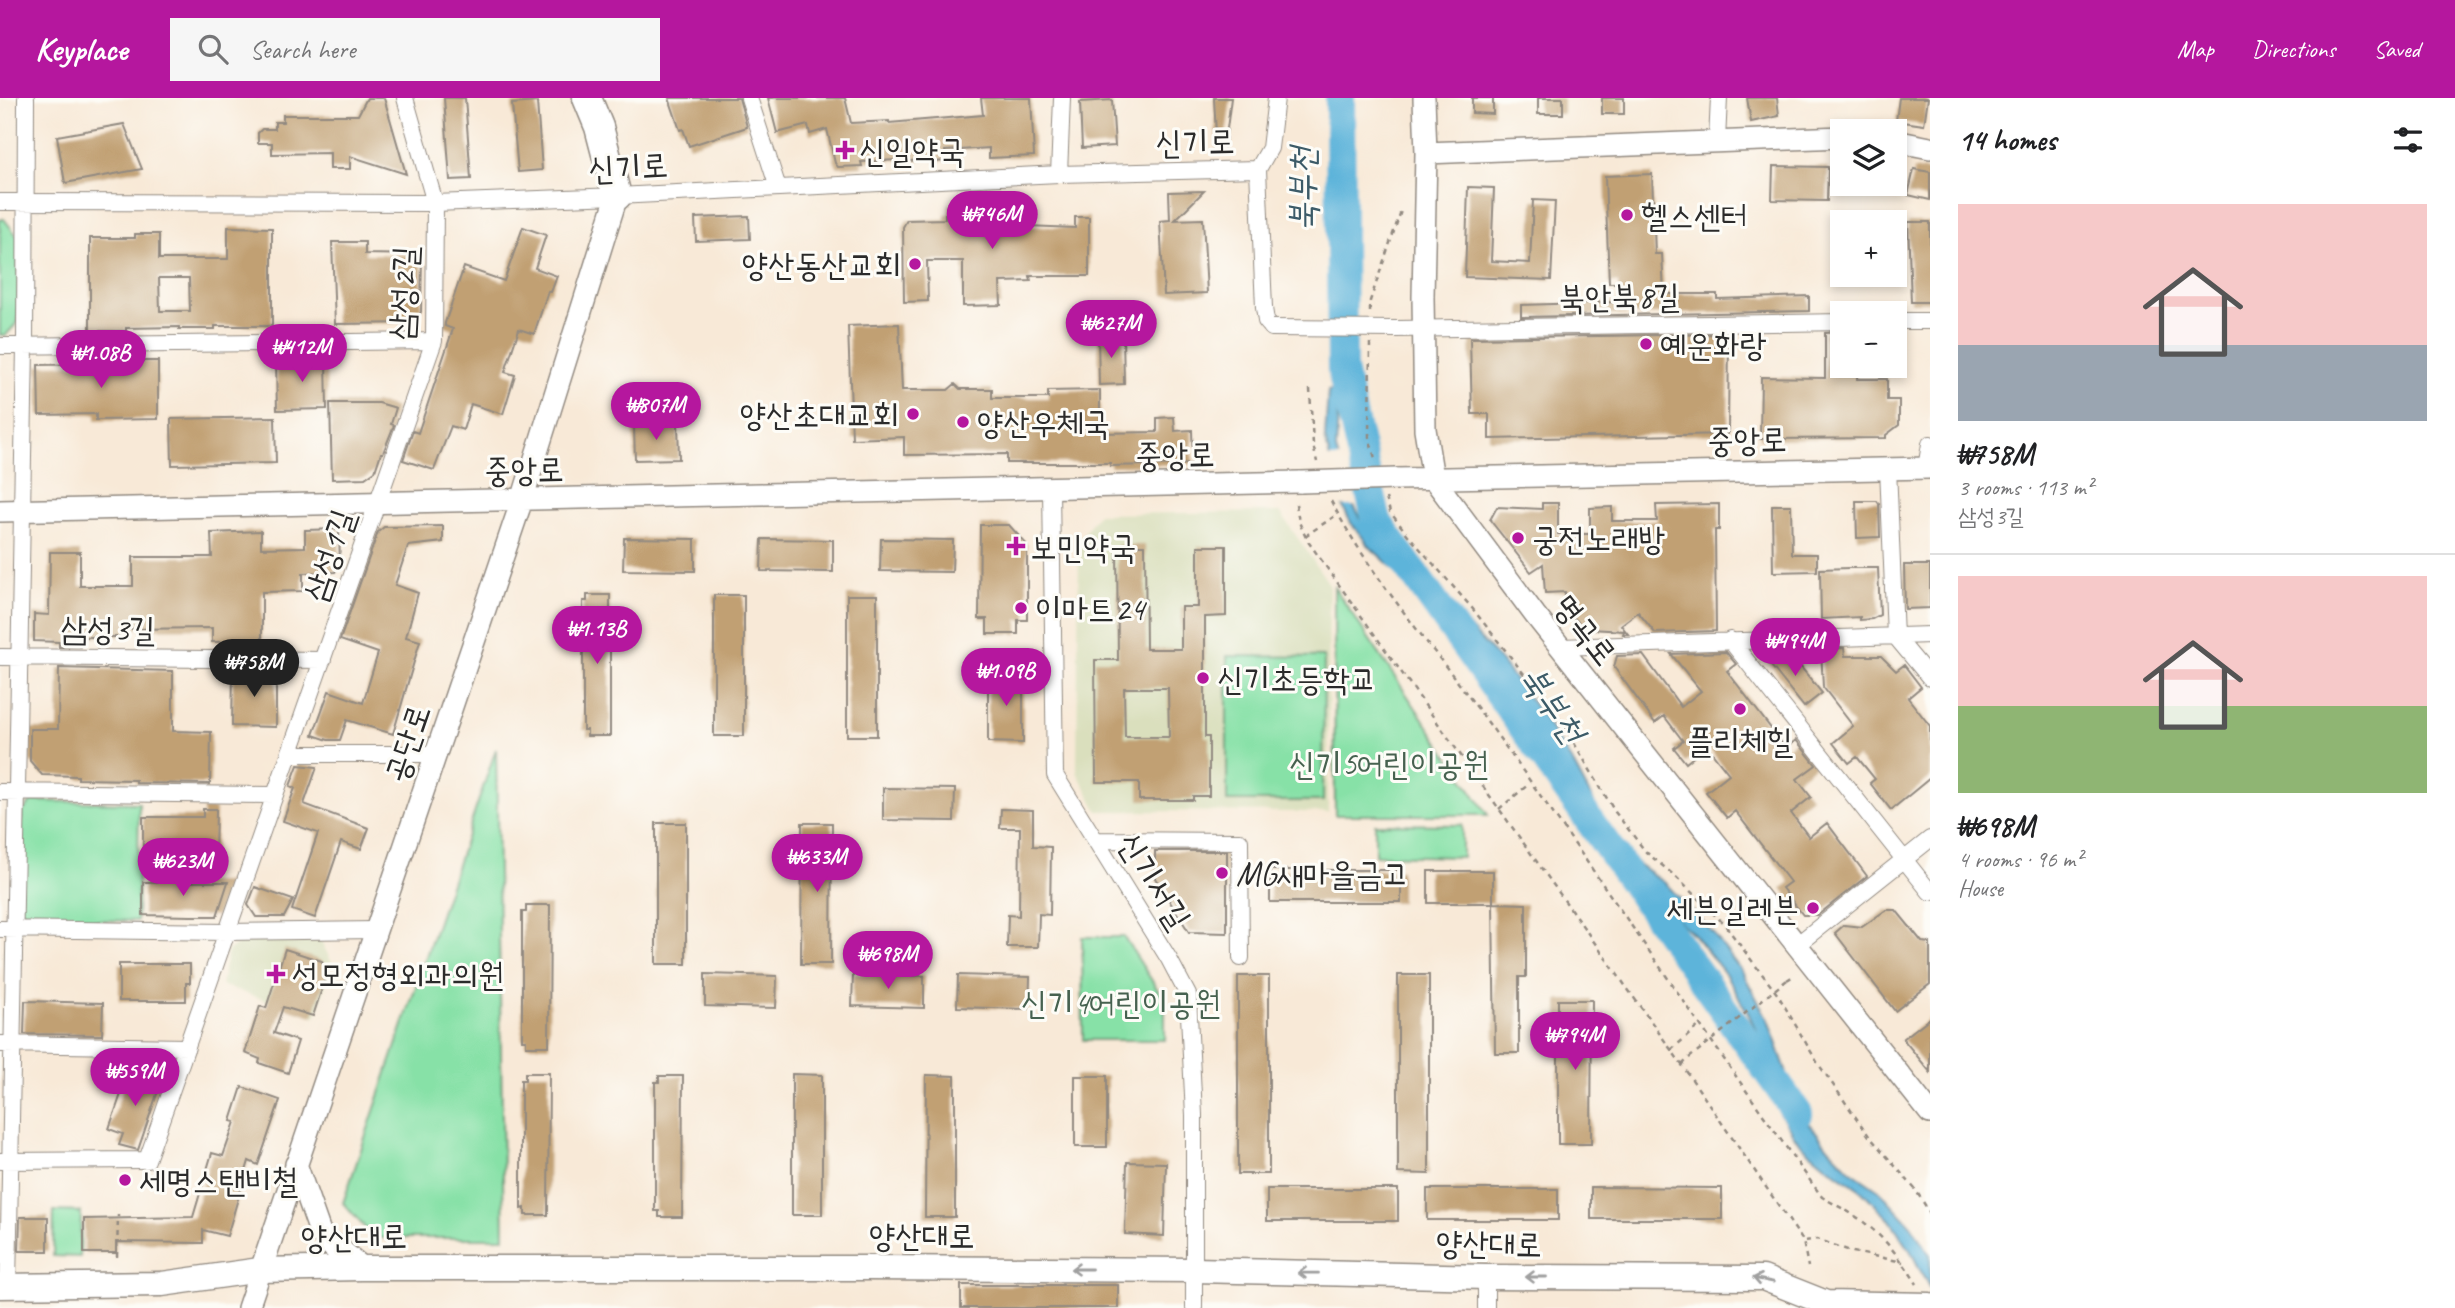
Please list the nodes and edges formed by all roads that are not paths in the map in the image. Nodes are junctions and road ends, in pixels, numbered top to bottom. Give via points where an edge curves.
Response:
1 (26, 98) edge
2 (405, 98) edge
3 (587, 98) edge
4 (605, 98) edge
5 (750, 98) edge
6 (1062, 98) edge
7 (1276, 98) edge
8 (1424, 98) edge
9 (1719, 98) edge
10 (1830, 137) edge
11 (1717, 141) junction
12 (1907, 143) edge
13 (1930, 148) edge
14 (1426, 153) junction
15 (1258, 169) junction
16 (1059, 174) junction
17 (778, 188) junction
18 (617, 196) junction
19 (0, 202) edge
20 (27, 202) junction
21 (435, 203) junction
22 (1907, 321) edge
23 (1930, 321) edge
24 (1830, 322) edge
25 (1424, 328) junction
26 (434, 341) junction
27 (0, 346) edge
28 (25, 346) junction
29 (1930, 444) edge
30 (1888, 468) junction
31 (1928, 468) edge
32 (1433, 478) junction
33 (1051, 488) junction
34 (522, 500) junction
35 (378, 504) junction
36 (11, 511) edge
37 (1930, 635) edge
38 (1895, 636) junction
39 (1730, 640) junction
40 (1560, 647) junction
41 (0, 657) edge
42 (19, 657) junction
43 (323, 660) junction
44 (1930, 678) edge
45 (290, 754) junction
46 (436, 754) junction
47 (8, 792) edge
48 (275, 795) junction
49 (1930, 839) edge
50 (1095, 840) junction
51 (1904, 860) junction
52 (1930, 892) edge
53 (7, 929) edge
54 (375, 930) junction
55 (227, 932) junction
56 (1798, 944) junction
57 (1241, 958) dead end
58 (6, 1044) edge
59 (187, 1047) junction
60 (1930, 1113) edge
61 (5, 1161) edge
62 (296, 1164) junction
63 (331, 1244) joint
64 (361, 1268) junction
65 (260, 1270) junction
66 (1194, 1270) junction
67 (1486, 1277) junction
68 (4, 1286) edge
69 (1930, 1305) edge
70 (1820, 1306) edge
71 (248, 1308) edge
72 (1194, 1308) edge
73 (1486, 1308) edge

1 - 20 street, 삼성3길
2 - 21 street, 삼성2길
3 - 18 highway via 600,127
4 - 18 highway via 620,145
5 - 17 street
6 - 16 street
7 - 15 street via 1270,148
8 - 14 street, 명곡로
9 - 11 street
10 - 11 street
11 - 14 street
12 - 13 street
14 - 25 street, 명곡로
15 - 16 street, 신기로
15 - 25 street, 북안북8길, bridge via 1264,308 1272,328
16 - 17 street, 신기로
17 - 18 street, 신기로
18 - 21 street, 신기로
18 - 34 street, 공단로
19 - 20 street, 신기로
20 - 21 street, 신기로
20 - 28 street, 삼성3길
21 - 26 street, 삼성2길
22 - 23 street
24 - 25 street, 북안북8길
25 - 32 street, 명곡로 via 1425,429
26 - 28 street
26 - 35 street, 삼성2길
27 - 28 street
28 - 36 street, 삼성3길
29 - 31 street
30 - 31 street, 중앙로
30 - 32 street, 중앙로
30 - 38 street
32 - 33 street, 중앙로, bridge via 1390,483
32 - 40 street, 명곡로
33 - 34 street, 중앙로
33 - 50 street, 신기서길 via 1053,766
34 - 35 street, 중앙로
34 - 46 street, 공단로
35 - 36 street, 중앙로
35 - 43 street, 삼성1길
36 - 42 street, 삼성3길
37 - 38 street
38 - 39 street
38 - 44 street
39 - 40 street
39 - 51 street
40 - 56 street, 명곡로
41 - 42 street
42 - 43 street, 삼성3길
42 - 47 street, 삼성3길
43 - 45 street, 삼성1길
45 - 46 street
45 - 48 street, 삼성1길
46 - 54 street, 공단로
47 - 48 street
47 - 53 street, 삼성3길
48 - 55 street, 삼성1길
49 - 51 street
50 - 57 street via 1240,841
50 - 66 street, 신기서길 via 1188,995
51 - 52 street
51 - 56 street
53 - 55 street
53 - 58 street, 삼성3길
54 - 55 street
54 - 62 street, 공단로
55 - 59 street, 삼성1길
56 - 60 street, 명곡로
58 - 59 street
58 - 61 street, 삼성3길
59 - 61 street, 삼성1길 via 147,1160
61 - 68 street, 삼성3길
62 - 63 street via 320,1232
62 - 65 street, 공단로
63 - 64 main road
64 - 65 main road, 양산대로
66 -> 64 main road, 양산대로
65 - 68 main road, 양산대로 via 162,1284
65 - 71 street, 공단로
67 -> 66 main road, 양산대로
66 - 72 street, 신기서길
70 -> 67 main road, 양산대로 via 1763,1278
67 - 73 street
69 - 70 main road

